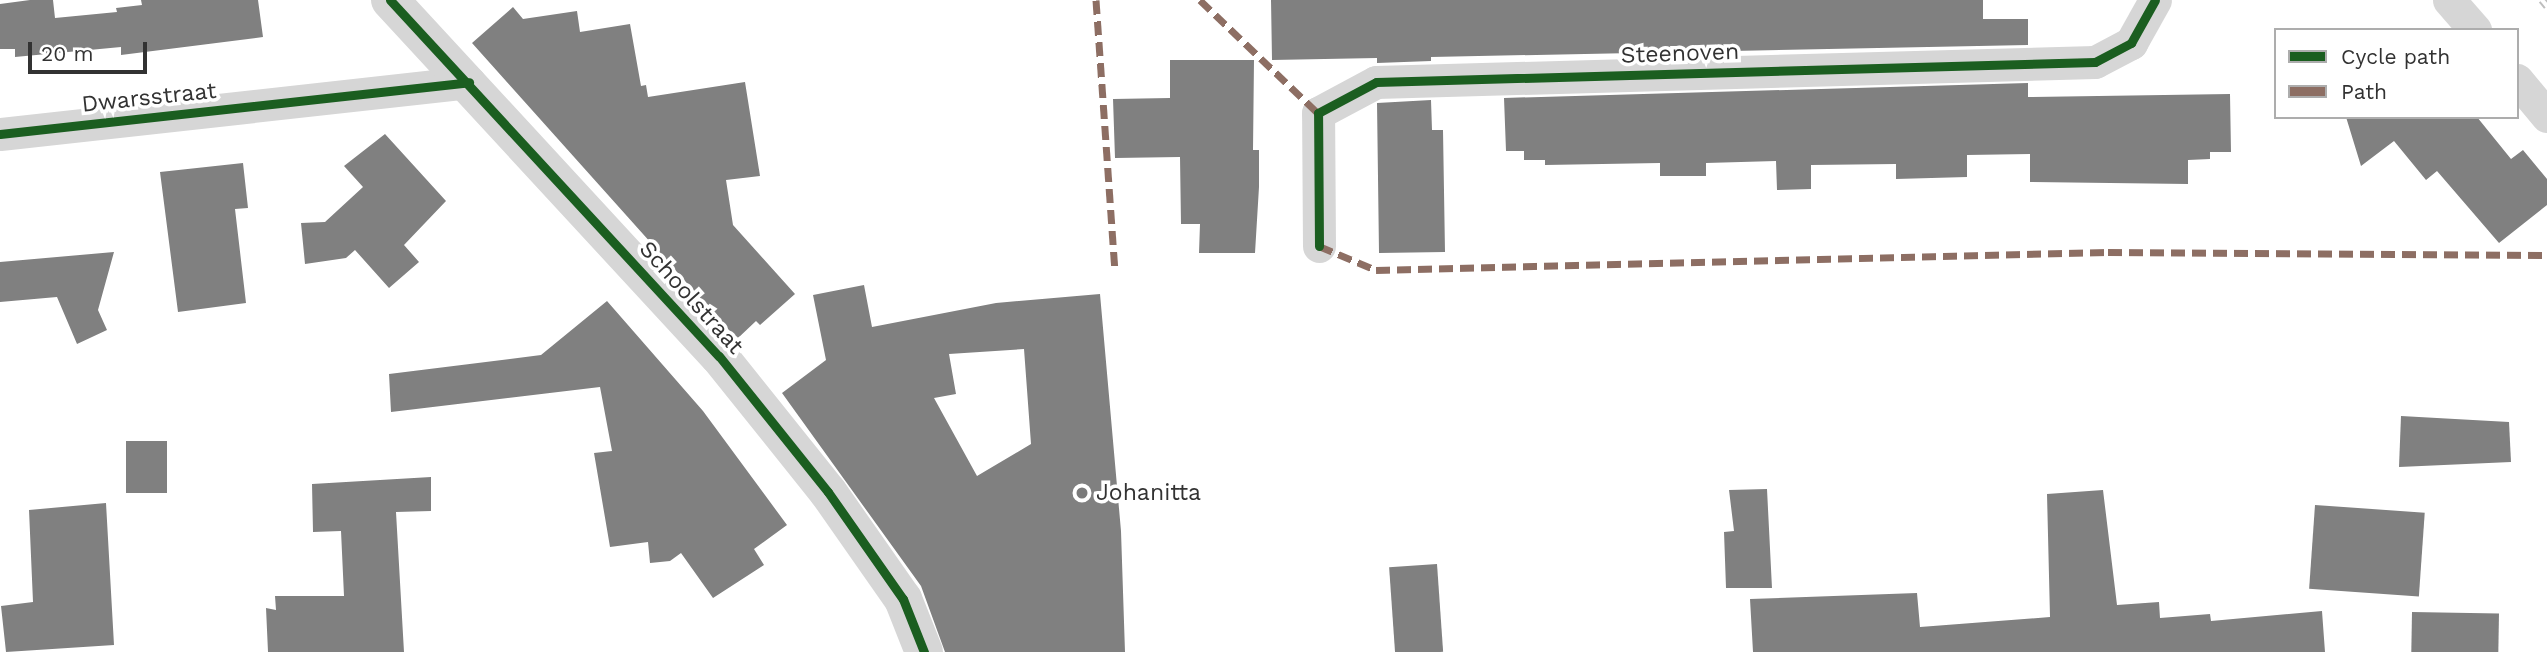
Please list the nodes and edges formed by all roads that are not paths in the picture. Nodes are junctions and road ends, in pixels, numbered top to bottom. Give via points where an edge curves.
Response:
1 (390, 0) edge
2 (2155, 0) edge
3 (2449, 0) edge
4 (2472, 28) edge
5 (469, 82) junction
6 (2519, 82) edge
7 (2547, 116) edge
8 (0, 134) edge
9 (1319, 246) dead end
10 (924, 652) edge

1 - 5 street, Schoolstraat
2 - 9 street, Steenoven via 2131,43 2095,62 1376,82 1318,113
3 - 4 street
5 - 8 street, Dwarsstraat
5 - 10 street, Schoolstraat via 719,356 828,492 903,599
6 - 7 street

